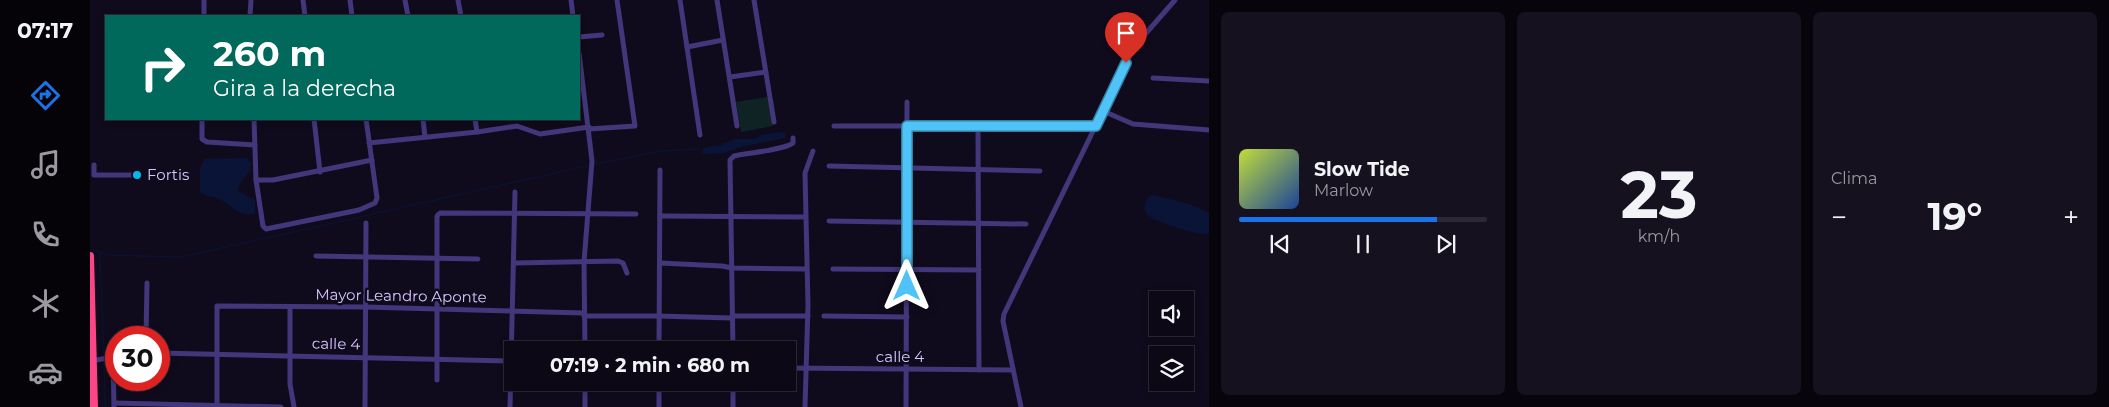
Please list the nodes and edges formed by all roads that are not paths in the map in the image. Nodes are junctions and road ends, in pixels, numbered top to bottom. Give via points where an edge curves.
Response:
1 (204, 0) edge
2 (252, 0) edge
3 (303, 0) edge
4 (350, 0) edge
5 (405, 0) edge
6 (458, 0) edge
7 (571, 0) edge
8 (617, 0) edge
9 (680, 0) edge
10 (717, 0) edge
11 (754, 0) edge
12 (1175, 0) edge
13 (204, 15) edge
14 (250, 15) edge
15 (304, 15) edge
16 (352, 15) edge
17 (408, 15) edge
18 (461, 15) edge
19 (573, 15) edge
20 (602, 35) dead end
21 (580, 36) edge
22 (724, 40) junction
23 (687, 47) junction
24 (580, 60) edge
25 (766, 72) junction
26 (730, 77) junction
27 (1153, 78) dead end
28 (1209, 81) edge
29 (907, 102) dead end
30 (1103, 111) junction
31 (202, 120) edge
32 (254, 120) edge
33 (314, 120) edge
34 (366, 120) edge
35 (423, 120) edge
36 (475, 120) edge
37 (774, 122) dead end
38 (737, 126) dead end
39 (834, 126) dead end
40 (907, 126) junction
41 (978, 126) junction
42 (1096, 126) junction
43 (589, 128) junction
44 (1209, 130) edge
45 (477, 132) junction
46 (700, 135) dead end
47 (425, 137) junction
48 (793, 138) dead end
49 (369, 143) junction
50 (255, 145) junction
51 (813, 151) dead end
52 (372, 160) junction
53 (94, 165) dead end
54 (829, 166) dead end
55 (907, 168) junction
56 (660, 170) dead end
57 (978, 170) junction
58 (1040, 171) dead end
59 (320, 172) junction
60 (137, 175) dead end
61 (256, 180) junction
62 (515, 192) dead end
63 (515, 213) junction
64 (636, 214) dead end
65 (587, 215) junction
66 (661, 216) junction
67 (730, 216) junction
68 (805, 217) junction
69 (829, 221) dead end
70 (907, 222) junction
71 (366, 223) dead end
72 (979, 223) junction
73 (1026, 224) dead end
74 (90, 256) edge
75 (316, 256) dead end
76 (365, 257) junction
77 (437, 258) junction
78 (478, 259) dead end
79 (584, 262) junction
80 (514, 263) junction
81 (660, 263) junction
82 (732, 268) junction
83 (806, 269) junction
84 (833, 269) dead end
85 (907, 270) junction
86 (979, 270) junction
87 (90, 271) edge
88 (627, 274) dead end
89 (146, 284) dead end
90 (91, 303) edge
91 (290, 307) junction
92 (365, 307) junction
93 (436, 309) junction
94 (513, 311) junction
95 (584, 315) junction
96 (658, 316) junction
97 (808, 316) junction
98 (824, 316) dead end
99 (732, 317) junction
100 (907, 317) junction
101 (146, 326) edge
102 (512, 341) edge
103 (585, 341) edge
104 (659, 341) edge
105 (733, 341) edge
106 (170, 353) edge
107 (216, 355) junction
108 (290, 356) junction
109 (366, 356) junction
110 (437, 359) junction
111 (94, 360) edge
112 (504, 361) edge
113 (796, 368) edge
114 (806, 369) junction
115 (907, 370) junction
116 (979, 370) junction
117 (1013, 370) junction
118 (437, 380) dead end
119 (114, 391) edge
120 (511, 391) edge
121 (585, 391) edge
122 (660, 391) edge
123 (733, 391) edge
124 (114, 405) edge
125 (145, 405) edge
126 (217, 406) edge
127 (94, 407) edge
128 (281, 407) edge
129 (294, 407) edge
130 (365, 407) edge
131 (510, 407) edge
132 (585, 407) edge
133 (659, 407) edge
134 (733, 407) edge
135 (805, 407) edge
136 (906, 407) edge
137 (1021, 407) edge

1 - 13 street
2 - 14 street
3 - 15 street
4 - 16 street
5 - 17 street
6 - 18 street
7 - 19 street
8 - 43 street via 635,126
9 - 23 street
10 - 22 street
11 - 25 street
12 - 30 street via 1134,46
20 - 21 street
22 - 23 street
22 - 26 street
23 - 46 street
24 - 43 street
25 - 26 street
25 - 37 street
26 - 38 street
27 - 28 street
29 - 40 street
30 - 42 street
30 - 44 street via 1133,124
31 - 50 street via 202,139 206,142
32 - 50 street
33 - 59 street
34 - 49 street
35 - 47 street
36 - 45 street
39 - 40 street
40 - 41 street
40 - 55 street
41 - 42 street
41 - 57 street
42 - 117 street via 1004,314
43 - 45 street via 540,134 517,126
43 - 65 street via 592,170
45 - 47 street
47 - 49 street
48 - 67 street via 793,143 784,148 734,156 730,160
49 - 52 street
50 - 61 street
51 - 68 street via 805,172
52 - 59 street
52 - 61 street via 377,198 372,206 270,229 263,226
53 - 60 street via 94,175
54 - 55 street
55 - 57 street
55 - 70 street
56 - 66 street
57 - 58 street
57 - 72 street
59 - 61 street
62 - 63 street
63 - 65 street
63 - 77 street via 440,213 437,216
63 - 80 street
64 - 65 street
65 - 79 street
66 - 67 street
66 - 81 street
67 - 68 street
67 - 82 street
68 - 83 street
69 - 70 street
70 - 72 street
70 - 85 street
71 - 76 street
72 - 73 street
72 - 86 street
74 - 87 highway
75 - 76 street
76 - 77 street
76 - 92 street
77 - 78 street
77 - 93 street
79 - 80 street
79 - 88 street via 618,261 623,263
79 - 95 street
80 - 94 street
81 - 82 street
81 - 96 street
82 - 83 street
82 - 99 street
83 - 97 street
84 - 85 street
85 - 86 street
85 - 100 street
86 - 116 street
87 - 90 highway
89 - 101 street
90 - 111 highway
91 - 92 street, Mayor Leandro Aponte
91 - 107 street, Mayor Leandro Aponte via 217,306
91 - 108 street
92 - 93 street, Mayor Leandro Aponte
92 - 109 street
93 - 94 street, Mayor Leandro Aponte
93 - 110 street
94 - 95 street, Mayor Leandro Aponte
94 - 102 street
95 - 96 street, Mayor Leandro Aponte
95 - 103 street
96 - 99 street, Mayor Leandro Aponte
96 - 104 street
97 - 99 street, Mayor Leandro Aponte
97 - 114 street
98 - 100 street
99 - 105 street
100 - 115 street
106 - 107 street, calle 4
107 - 108 street, calle 4
107 - 126 street
108 - 109 street, calle 4
108 - 129 street
109 - 110 street, calle 4
109 - 130 street
110 - 112 street, calle 4
110 - 118 street
111 - 127 highway
113 - 114 street, calle 4
114 - 115 street, calle 4
114 - 135 street
115 - 116 street, calle 4
115 - 136 street
116 - 117 street, calle 4
117 - 137 street
119 - 124 street
120 - 131 street
121 - 132 street
122 - 133 street
123 - 134 street
124 - 125 street
125 - 126 street
126 - 128 street

